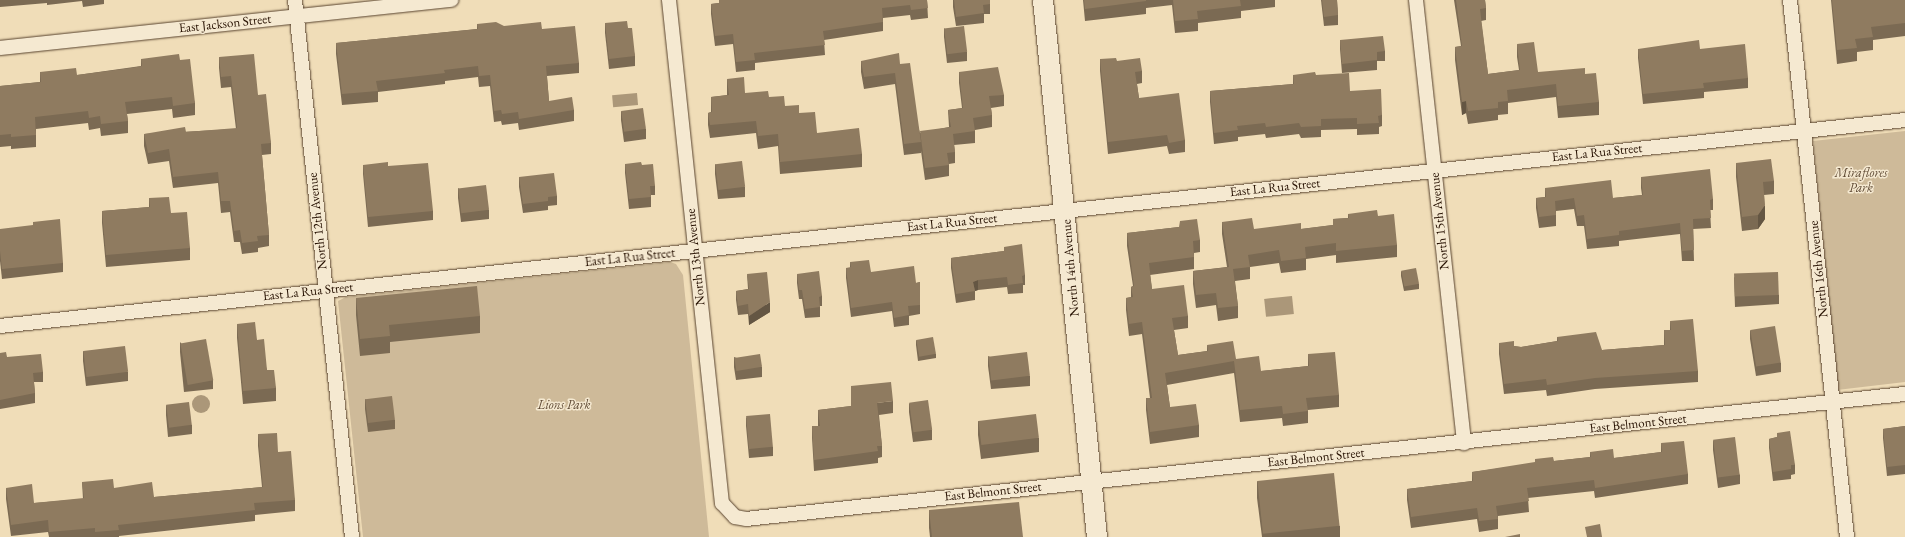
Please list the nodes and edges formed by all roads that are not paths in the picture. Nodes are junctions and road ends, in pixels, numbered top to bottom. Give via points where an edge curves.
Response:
1 (295, 0) edge
2 (451, 0) edge
3 (669, 0) edge
4 (1043, 0) edge
5 (1416, 0) edge
6 (1790, 0) edge
7 (296, 17) junction
8 (0, 48) edge
9 (1905, 120) edge
10 (1804, 131) junction
11 (1435, 171) junction
12 (1065, 211) junction
13 (695, 251) junction
14 (326, 290) junction
15 (0, 326) edge
16 (1905, 394) edge
17 (1833, 402) junction
18 (1464, 443) junction
19 (1090, 482) junction
20 (728, 512) joint
21 (352, 537) edge
22 (1096, 537) edge
23 (1847, 537) edge

1 - 7 street, North 12th Avenue
2 - 7 street, East Jackson Street
3 - 13 street, North 13th Avenue
4 - 12 street, North 14th Avenue
5 - 11 street, North 15th Avenue
6 - 10 street, North 16th Avenue
7 - 8 street, East Jackson Street
7 - 14 street, North 12th Avenue
9 - 10 street, East La Rua Street
10 - 11 street, East La Rua Street
10 - 17 street, North 16th Avenue
11 - 12 street, East La Rua Street
11 - 18 street, North 15th Avenue
12 - 13 street, East La Rua Street
12 - 19 street, North 14th Avenue
13 - 14 street, East La Rua Street
13 - 20 street, North 13th Avenue via 722,503
14 - 15 street, East La Rua Street
14 - 21 street, North 12th Avenue
16 - 17 street, East Belmont Street
17 - 18 street, East Belmont Street
17 - 23 street, North 16th Avenue
18 - 19 street, East Belmont Street
19 - 20 street, East Belmont Street via 746,519 735,517
19 - 22 street, North 14th Avenue

